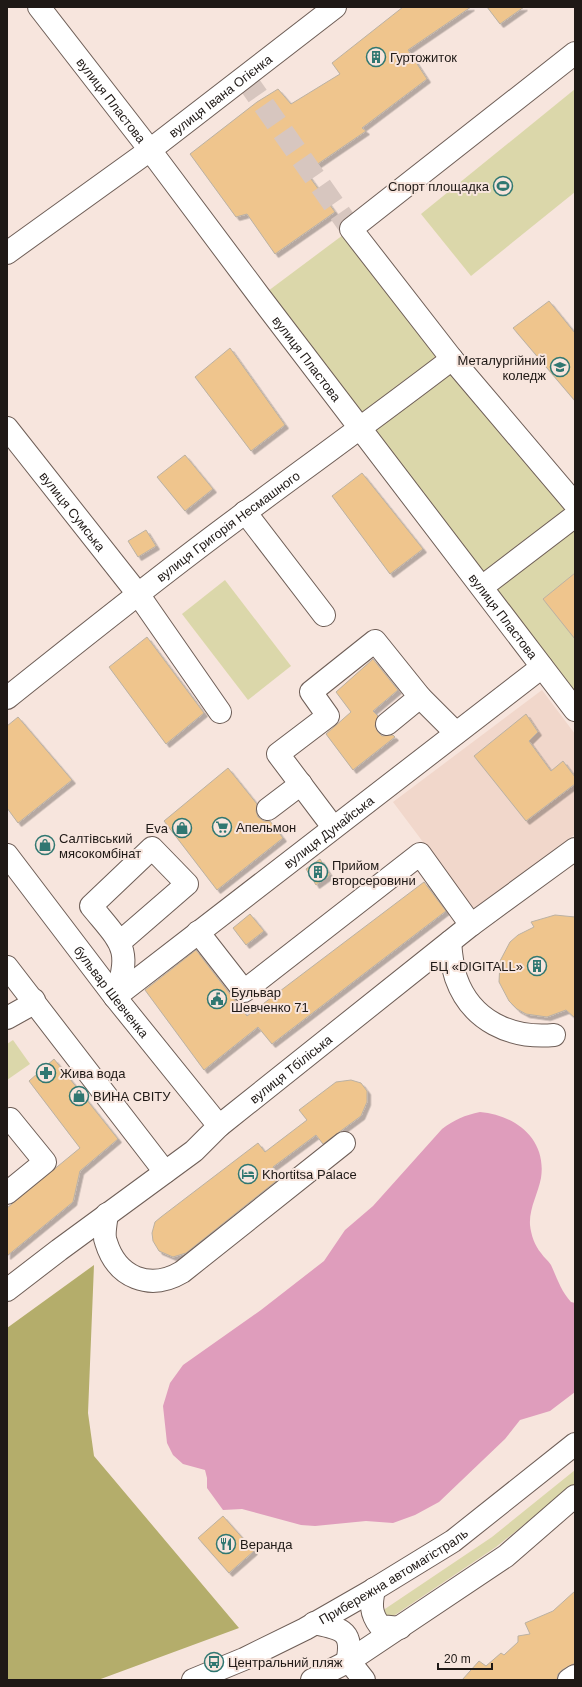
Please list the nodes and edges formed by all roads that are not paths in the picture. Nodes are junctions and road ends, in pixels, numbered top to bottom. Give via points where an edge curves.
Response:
1 (39, 7) edge
2 (335, 7) edge
3 (575, 53) edge
4 (150, 150) junction
5 (7, 253) edge
6 (452, 358) junction
7 (7, 428) edge
8 (362, 428) junction
9 (575, 504) edge
10 (245, 512) junction
11 (575, 516) edge
12 (482, 587) junction
13 (138, 594) junction
14 (324, 615) dead end
15 (542, 667) junction
16 (420, 697) junction
17 (7, 698) edge
18 (575, 710) edge
19 (220, 712) dead end
20 (386, 724) dead end
21 (456, 733) junction
22 (301, 784) junction
23 (268, 808) dead end
24 (333, 827) junction
25 (575, 849) edge
26 (7, 855) edge
27 (471, 925) junction
28 (198, 932) junction
29 (120, 942) dead end
30 (450, 942) junction
31 (7, 967) edge
32 (115, 997) junction
33 (34, 1000) junction
34 (7, 1018) edge
35 (554, 1035) dead end
36 (10, 1119) dead end
37 (219, 1126) junction
38 (344, 1143) dead end
39 (165, 1172) junction
40 (7, 1193) edge
41 (107, 1214) junction
42 (7, 1290) edge
43 (575, 1444) edge
44 (575, 1496) edge
45 (374, 1589) junction
46 (314, 1623) junction
47 (400, 1628) junction
48 (348, 1662) junction
49 (575, 1676) edge
50 (193, 1680) edge
51 (312, 1680) edge
52 (364, 1680) edge
53 (569, 1680) edge

1 - 4 street, вулиця Пластова
2 - 4 street, вулиця Івана Огієнка
3 - 6 street via 351,229
4 - 5 street, вулиця Івана Огієнка
4 - 8 street, вулиця Пластова
6 - 8 street, вулиця Григорія Несмашного
6 - 9 street
7 - 13 street, вулиця Сумська
8 - 10 street, вулиця Григорія Несмашного
8 - 12 street, вулиця Пластова
10 - 13 street, вулиця Григорія Несмашного
10 - 14 street
11 - 12 street
12 - 15 street, вулиця Пластова
13 - 17 street, вулиця Григорія Несмашного
13 - 19 street, вулиця Сумська
15 - 18 street, вулиця Пластова
15 - 21 street, вулиця Дунайська
16 - 20 street
16 - 21 street
16 - 22 street via 375,640 311,692 328,716 278,754
21 - 24 street, вулиця Дунайська
22 - 23 street
22 - 24 street
24 - 28 street, вулиця Дунайська
25 - 27 street, вулиця Тбіліська
26 - 32 street, бульвар Шевченка
27 - 28 street via 420,854 244,991
27 - 30 street, вулиця Тбіліська
28 - 32 street, вулиця Дунайська
29 - 32 street via 124,957 123,974
30 - 35 street via 452,963 462,992 482,1016 502,1028 524,1035
30 - 37 street, вулиця Тбіліська
31 - 33 street
32 - 37 street, бульвар Шевченка
33 - 34 street
33 - 39 street
36 - 40 street via 45,1162
37 - 39 street, вулиця Тбіліська via 194,1151
38 - 41 street via 182,1272 162,1281 141,1280 122,1269 105,1241
39 - 41 street, вулиця Тбіліська
41 - 42 street, вулиця Тбіліська
43 - 45 street, Прибережна автомагістраль via 453,1541
44 - 47 street via 506,1556
45 - 46 street, Прибережна автомагістраль
45 - 47 street via 371,1609 374,1618 380,1626
46 - 48 street via 334,1627 344,1633 349,1640
46 - 50 street, Прибережна автомагістраль
47 - 48 street
48 - 51 street
48 - 52 street
49 - 53 street

